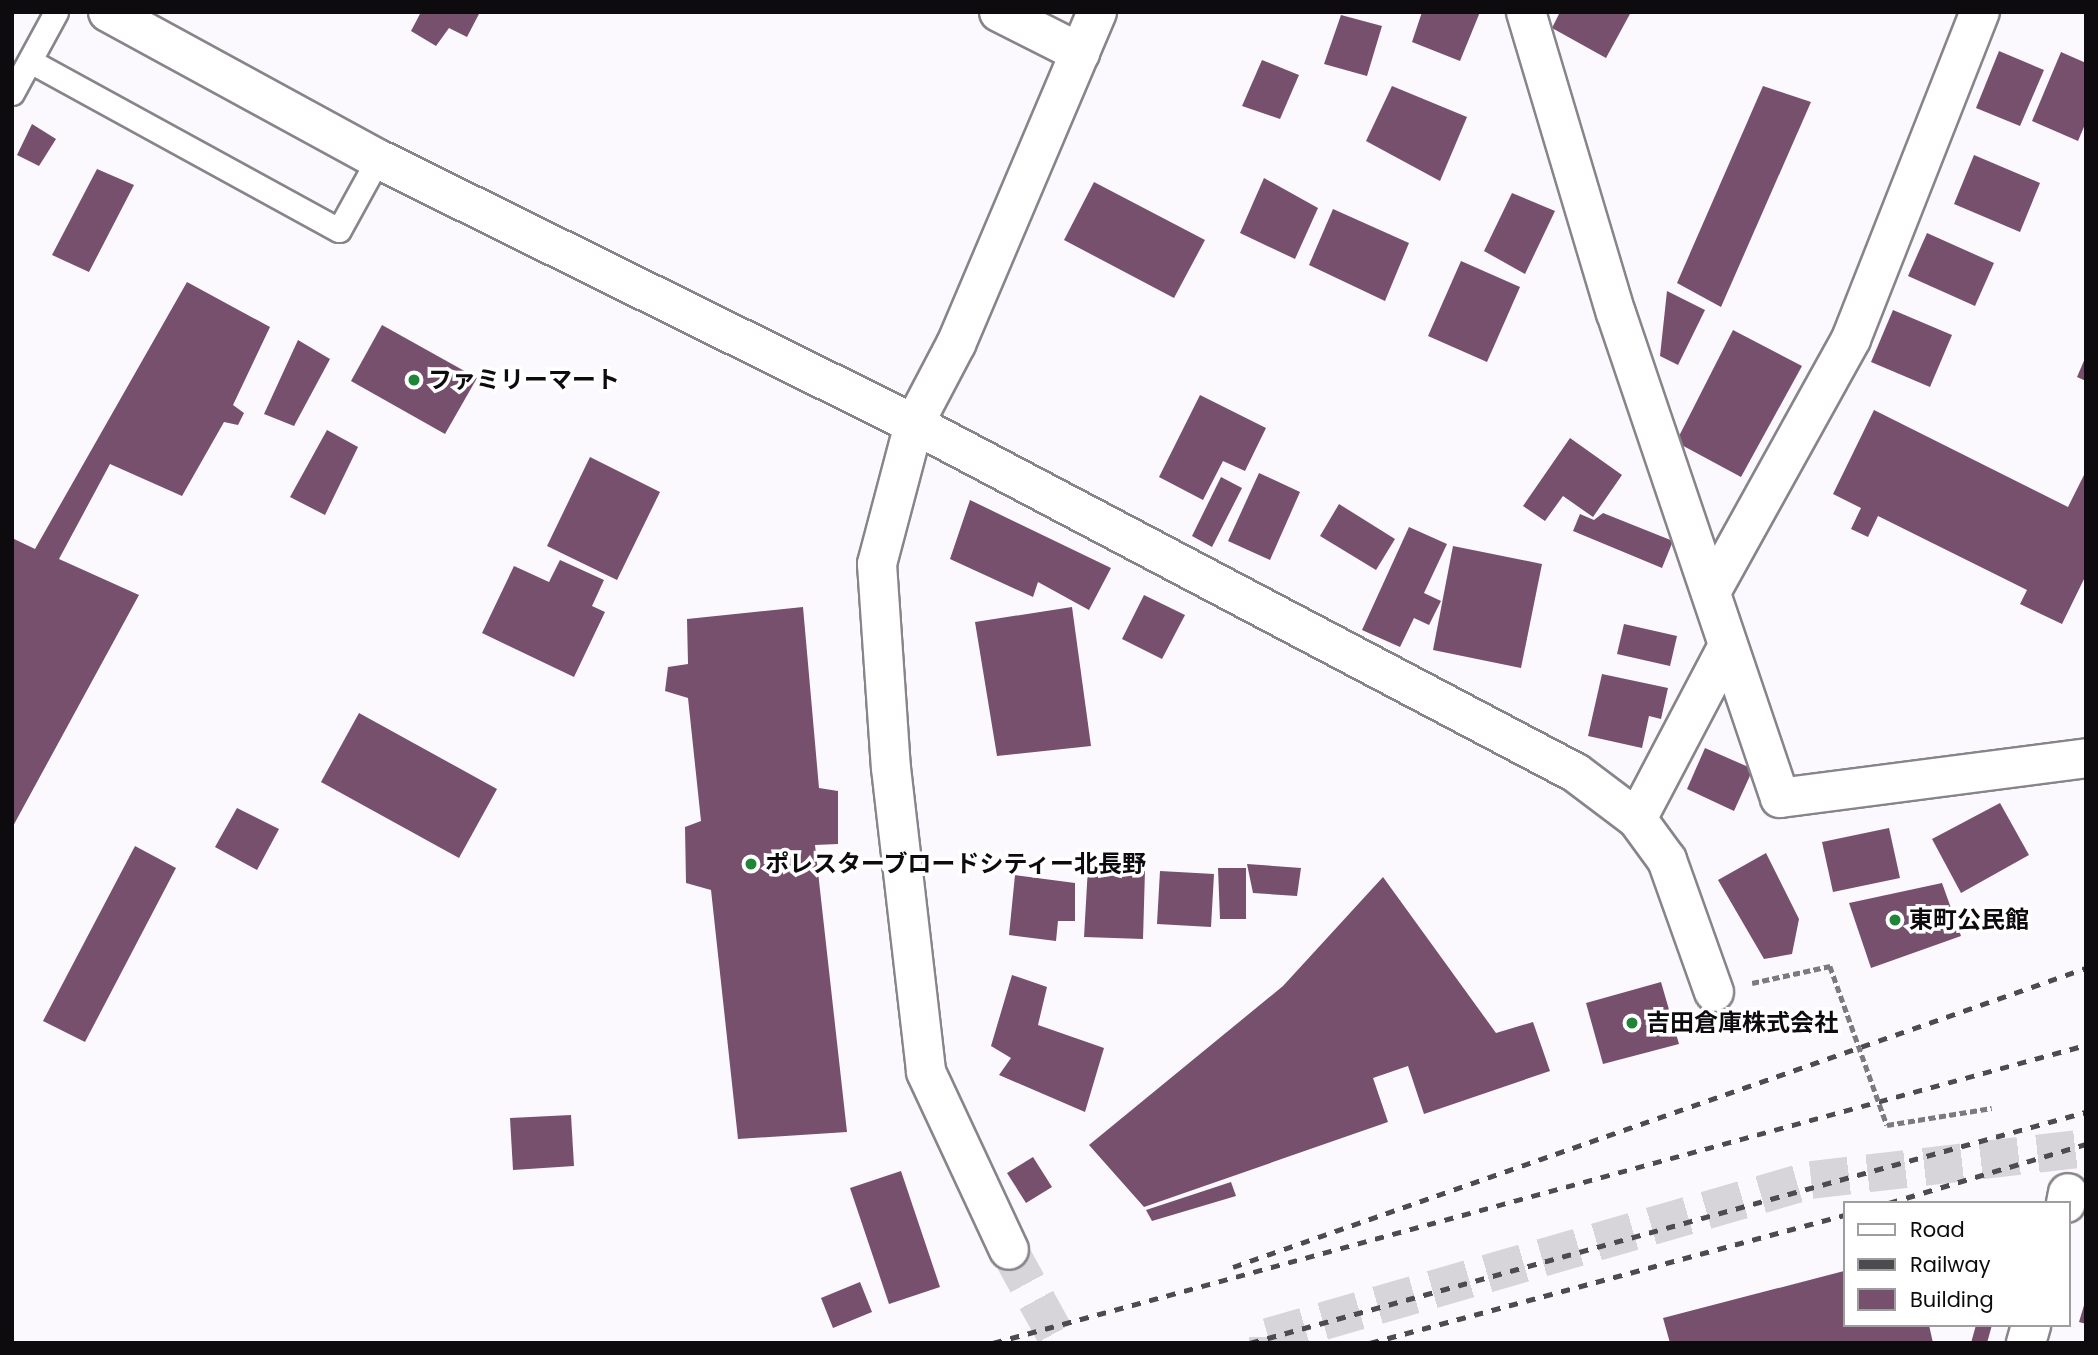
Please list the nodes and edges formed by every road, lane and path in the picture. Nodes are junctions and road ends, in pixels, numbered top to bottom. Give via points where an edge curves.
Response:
1 (56, 12) edge
2 (108, 12) edge
3 (999, 12) edge
4 (1097, 12) edge
5 (1526, 12) edge
6 (1980, 12) edge
7 (1080, 52) junction
8 (30, 61) junction
9 (12, 93) edge
10 (378, 159) junction
11 (915, 424) junction
12 (1712, 590) junction
13 (1728, 646) junction
14 (2086, 758) edge
15 (1637, 819) junction
16 (1714, 992) joint
17 (1992, 1108) dead end
18 (1009, 1250) tunnel mouth

1 - 8 lane
2 - 10 street
3 - 7 street
4 - 7 street
5 - 12 street via 1616,313
6 - 12 street via 1851,339
7 - 11 street via 956,344
8 - 9 lane
8 - 10 lane via 339,230
10 - 11 street
11 - 15 street via 1576,773
11 - 18 street via 877,564 902,865 926,1072
12 - 13 street
13 - 14 street via 1780,798
13 - 15 street
15 - 16 street via 1667,860
16 - 17 path, bridge via 1830,966 1887,1125

